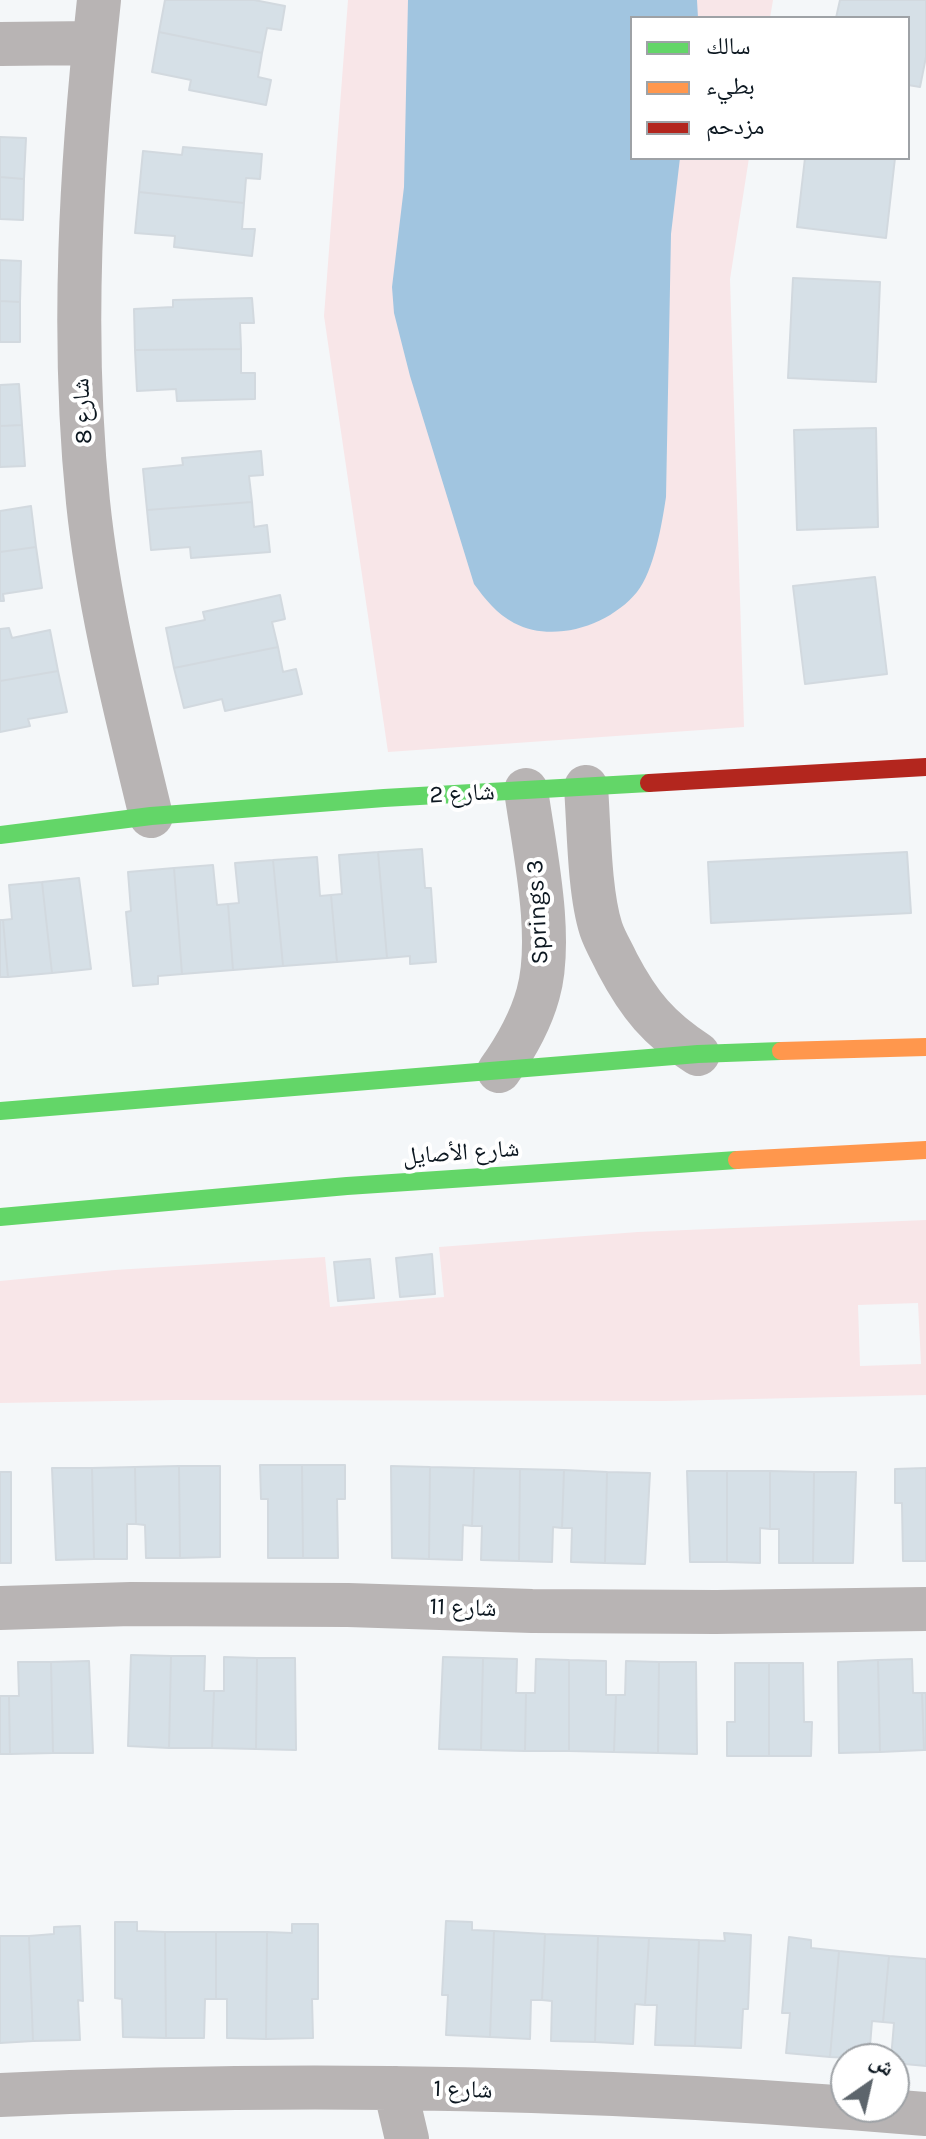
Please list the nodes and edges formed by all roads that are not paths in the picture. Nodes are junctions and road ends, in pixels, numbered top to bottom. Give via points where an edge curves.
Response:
1 (99, 0) edge
2 (94, 43) junction
3 (0, 44) edge
4 (926, 767) edge
5 (600, 786) junction
6 (526, 790) junction
7 (151, 816) junction
8 (0, 835) edge
9 (614, 957) junction
10 (543, 961) junction
11 (926, 1047) edge
12 (698, 1054) junction
13 (499, 1071) junction
14 (0, 1111) edge
15 (926, 1150) edge
16 (0, 1217) edge
17 (0, 1608) edge
18 (926, 1609) edge
19 (395, 2088) junction
20 (0, 2095) edge
21 (926, 2114) edge
22 (407, 2139) edge

1 - 2 street, شارع 8
2 - 3 street
2 - 7 street, شارع 8 via 80,256 88,502 113,660
4 - 5 main road, شارع 2
5 - 6 main road, شارع 2
5 - 9 street via 595,902
6 - 7 main road, شارع 2
6 - 10 street, Springs 3
7 - 8 main road, شارع 2
9 - 10 street
9 - 12 street via 648,1013
10 - 13 street, Springs 3 via 530,1019
11 - 12 main road
12 - 13 main road
13 - 14 main road
15 - 16 main road, شارع الأصايل via 576,1168
17 - 18 street, شارع 11 via 193,1604 547,1611
19 - 20 street, شارع 1 via 109,2089
19 - 21 street, شارع 1 via 626,2095
19 - 22 street

